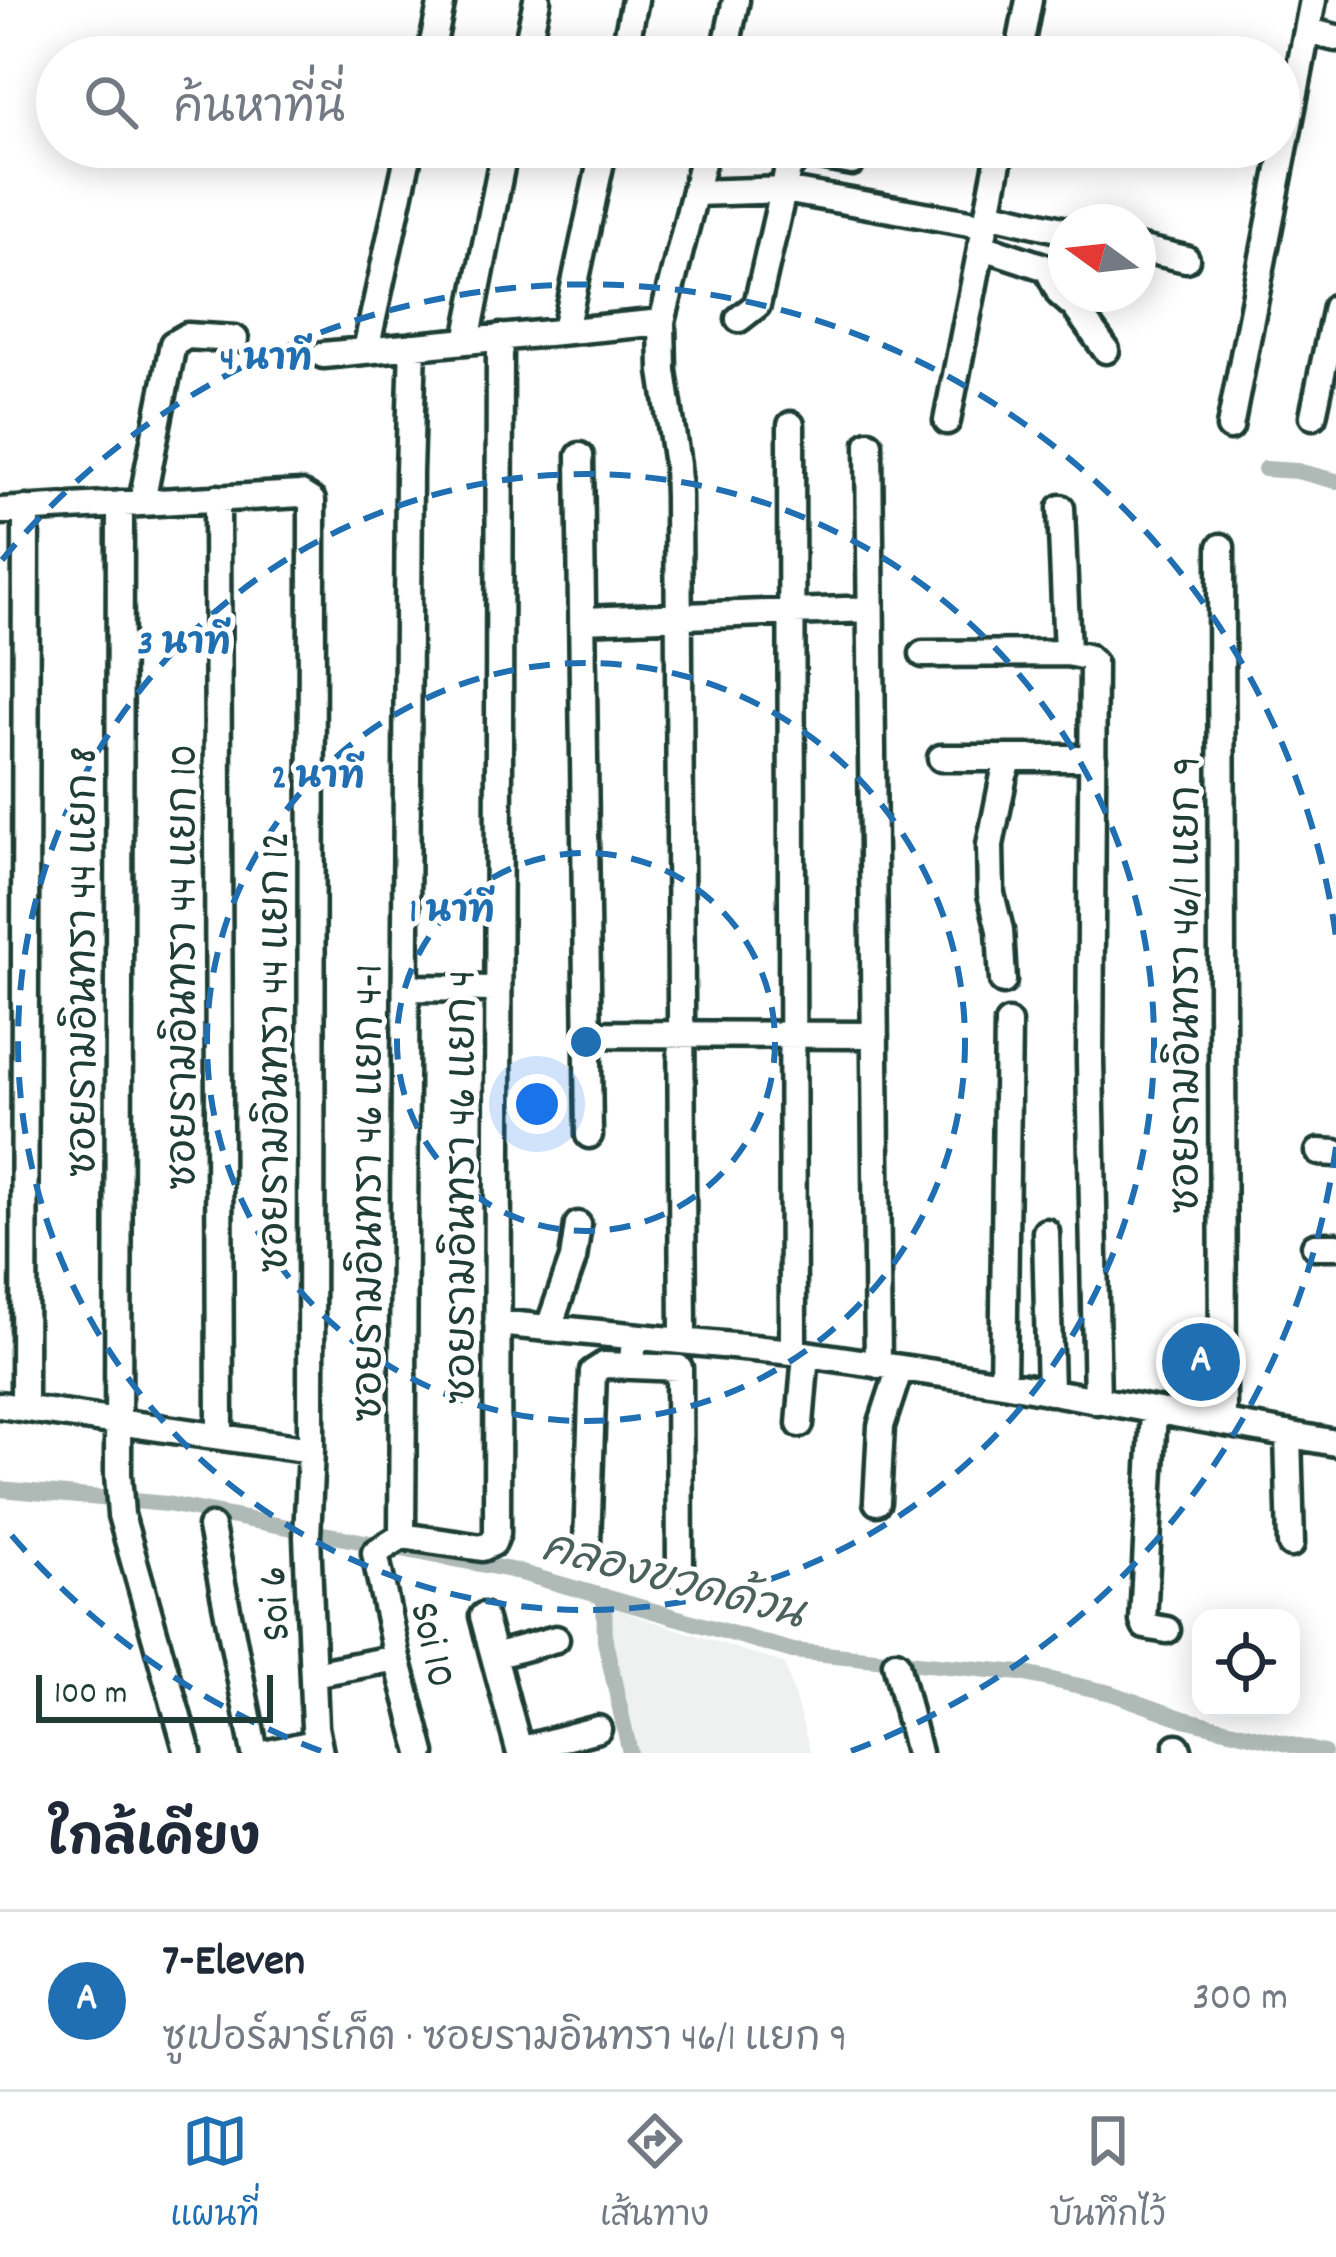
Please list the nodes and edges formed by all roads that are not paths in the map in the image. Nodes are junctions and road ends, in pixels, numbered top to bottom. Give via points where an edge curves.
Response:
1 (442, 0) edge
2 (537, 0) edge
3 (635, 0) edge
4 (736, 0) edge
5 (1029, 0) edge
6 (1313, 0) edge
7 (1309, 31) junction
8 (434, 36) edge
9 (529, 36) edge
10 (627, 36) edge
11 (728, 36) edge
12 (1022, 36) edge
13 (1336, 38) edge
14 (1300, 76) edge
15 (406, 168) edge
16 (501, 168) edge
17 (600, 168) edge
18 (701, 168) edge
19 (789, 168) edge
20 (996, 168) edge
21 (1281, 168) edge
22 (784, 190) junction
23 (696, 193) junction
24 (985, 228) junction
25 (1048, 230) edge
26 (1156, 252) edge
27 (1186, 260) dead end
28 (1336, 307) edge
29 (739, 319) dead end
30 (662, 322) junction
31 (565, 330) junction
32 (500, 337) junction
33 (235, 339) dead end
34 (467, 341) junction
35 (412, 346) junction
36 (367, 350) junction
37 (1106, 350) dead end
38 (323, 356) dead end
39 (1313, 416) dead end
40 (947, 421) dead end
41 (791, 425) dead end
42 (1229, 427) dead end
43 (869, 444) dead end
44 (580, 456) dead end
45 (218, 498) junction
46 (131, 503) junction
47 (1061, 508) dead end
48 (26, 509) junction
49 (0, 511) edge
50 (1221, 547) dead end
51 (870, 609) junction
52 (792, 610) junction
53 (679, 615) junction
54 (583, 620) junction
55 (923, 653) dead end
56 (1067, 653) junction
57 (941, 758) dead end
58 (1093, 758) junction
59 (1010, 759) junction
60 (1003, 981) dead end
61 (406, 988) junction
62 (499, 989) junction
63 (1008, 1023) dead end
64 (589, 1034) junction
65 (682, 1034) junction
66 (793, 1035) junction
67 (874, 1035) junction
68 (589, 1135) dead end
69 (578, 1225) dead end
70 (1046, 1232) dead end
71 (497, 1323) junction
72 (549, 1327) junction
73 (633, 1335) junction
74 (683, 1340) junction
75 (800, 1353) junction
76 (632, 1366) junction
77 (889, 1367) junction
78 (1003, 1383) junction
79 (1050, 1392) junction
80 (1097, 1402) junction
81 (12, 1406) edge
82 (1154, 1412) junction
83 (119, 1420) junction
84 (1222, 1422) junction
85 (800, 1424) dead end
86 (1288, 1434) junction
87 (220, 1435) junction
88 (1336, 1443) edge
89 (311, 1450) junction
90 (877, 1502) dead end
91 (212, 1527) dead end
92 (402, 1536) junction
93 (587, 1544) dead end
94 (1291, 1544) dead end
95 (680, 1574) dead end
96 (483, 1616) dead end
97 (1167, 1630) dead end
98 (556, 1639) dead end
99 (494, 1656) junction
100 (397, 1658) junction
101 (896, 1663) dead end
102 (313, 1674) junction
103 (598, 1729) dead end
104 (319, 1747) edge
105 (520, 1752) edge
106 (188, 1753) edge
107 (255, 1753) edge
108 (269, 1753) edge
109 (422, 1753) edge
110 (918, 1753) edge

1 - 8 street
2 - 9 street
3 - 10 street
4 - 11 street
5 - 12 street
6 - 7 street
7 - 13 street
7 - 14 street
15 - 36 street
16 - 34 street
17 - 31 street
18 - 23 street
19 - 22 street
20 - 24 street
21 - 42 street
22 - 23 street
22 - 24 street
22 - 29 street via 757,305
23 - 30 street
24 - 25 street
24 - 37 street via 1047,268
24 - 40 street
26 - 27 street
28 - 39 street
30 - 31 street
30 - 53 street via 677,465
31 - 32 street
32 - 34 street
32 - 62 street, ซอยรามอินทรา 46 แยก 4
33 - 46 street, ซอยรามอินทรา 44 แยก 8 via 187,336 173,344
34 - 35 street
35 - 36 street
35 - 61 street, ซอยรามอินทรา 46 แยก 4-1
36 - 38 street
41 - 52 street
43 - 51 street
44 - 54 street
45 - 46 street
45 - 87 street, ซอยรามอินทรา 44 แยก 10
45 - 89 street, ซอยรามอินทรา 44 แยก 12 via 301,494 312,510
46 - 48 street
46 - 83 street, ซอยรามอินทรา 44 แยก 8
47 - 56 street
48 - 49 street
48 - 81 street
50 - 84 street, ซอยรามอินทรา 46/1 แยก 9
51 - 52 street
51 - 67 street
52 - 53 street
52 - 66 street
53 - 54 street
53 - 65 street
54 - 64 street
55 - 56 street
56 - 58 street via 1093,663
57 - 59 street
58 - 59 street
58 - 80 street
59 - 60 street via 989,866
61 - 62 street
61 - 92 street, ซอยรามอินทรา 46 แยก 4-1
62 - 71 street, ซอยรามอินทรา 46 แยก 4
63 - 78 street
64 - 65 street
64 - 68 street
65 - 66 street
65 - 74 street
66 - 67 street
66 - 75 street
67 - 77 street
69 - 72 street
70 - 79 street
71 - 72 street
71 - 92 street, ซอยรามอินทรา 46 แยก 4 via 493,1543
72 - 73 street
73 - 74 street
73 - 76 street
74 - 75 street
75 - 77 street
75 - 85 street
76 - 93 street via 593,1372
76 - 95 street via 680,1368
77 - 78 street
77 - 90 street
78 - 79 street
79 - 80 street
80 - 82 street
81 - 83 street
82 - 84 street
82 - 97 street via 1144,1621
83 - 87 street
83 - 106 street, ซอยรามอินทรา 44 แยก 8 via 122,1515
84 - 86 street
86 - 88 street
86 - 94 street
87 - 89 street
89 - 102 street, Soi 6
91 - 107 street
92 - 100 street, Soi 10 via 375,1553
96 - 99 street
98 - 99 street
99 - 105 street
100 - 102 street
100 - 109 street, Soi 10
101 - 110 street
102 - 104 street, Soi 6
103 - 105 street
104 - 108 street

